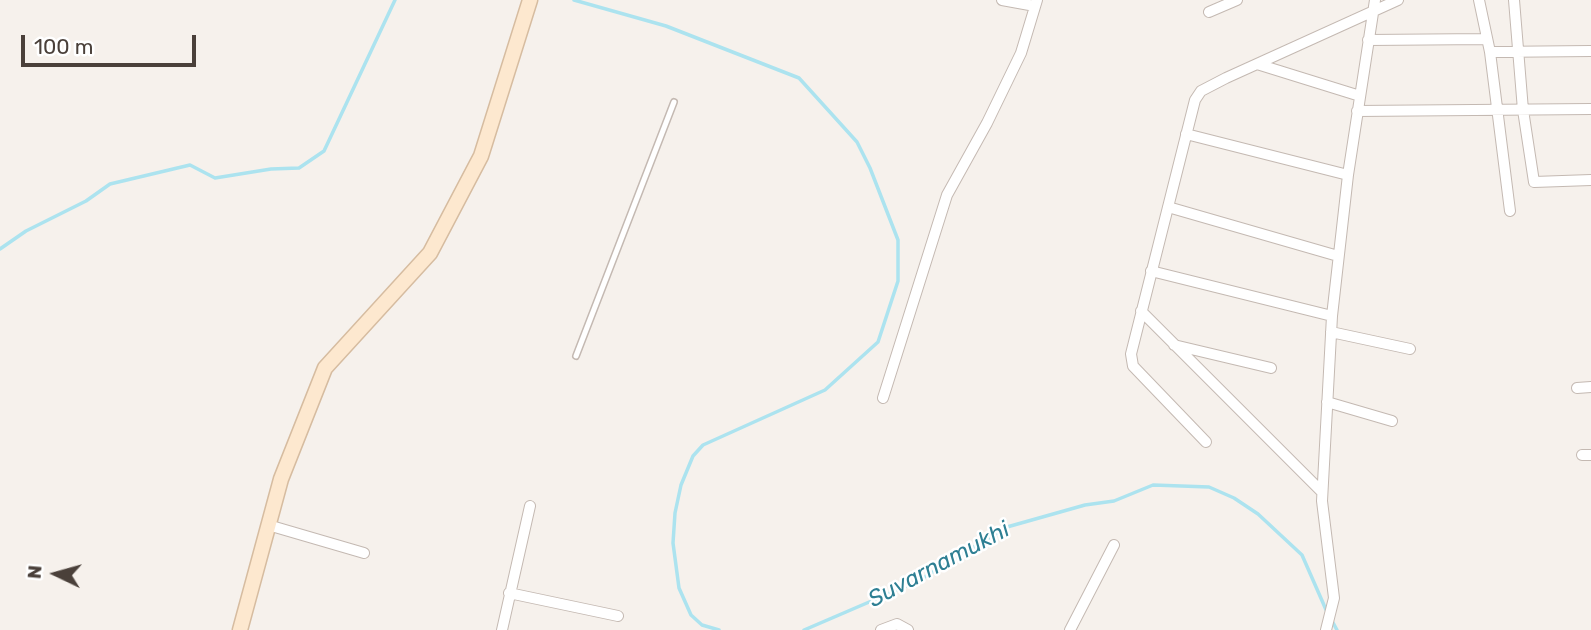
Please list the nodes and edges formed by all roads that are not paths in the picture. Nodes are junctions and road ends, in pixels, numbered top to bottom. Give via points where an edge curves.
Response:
1 (1002, 0) edge
2 (1237, 0) edge
3 (1375, 0) edge
4 (1398, 0) edge
5 (1479, 0) edge
6 (1514, 0) edge
7 (1036, 3) edge
8 (527, 7) edge
9 (1209, 12) dead end
10 (1373, 12) junction
11 (1486, 39) junction
12 (1368, 40) junction
13 (1591, 51) edge
14 (1489, 52) junction
15 (1518, 52) junction
16 (1257, 64) junction
17 (1360, 96) junction
18 (674, 102) dead end
19 (1591, 109) edge
20 (1523, 110) junction
21 (1357, 111) junction
22 (1496, 111) junction
23 (1186, 134) junction
24 (1348, 175) junction
25 (1591, 180) edge
26 (1167, 207) junction
27 (1510, 211) dead end
28 (1338, 256) junction
29 (1151, 271) junction
30 (1140, 311) junction
31 (1332, 316) junction
32 (1331, 332) junction
33 (1174, 345) junction
34 (1410, 349) dead end
35 (576, 356) dead end
36 (1271, 368) dead end
37 (1591, 387) edge
38 (1577, 388) dead end
39 (883, 398) dead end
40 (1327, 402) junction
41 (1392, 421) dead end
42 (1206, 442) dead end
43 (1322, 492) junction
44 (530, 506) dead end
45 (268, 525) junction
46 (1114, 545) dead end
47 (364, 553) dead end
48 (509, 593) junction
49 (618, 616) dead end
50 (240, 630) edge
51 (502, 630) edge
52 (881, 630) edge
53 (908, 630) edge
54 (1070, 630) edge
55 (1326, 630) edge

1 - 7 street
2 - 9 street
3 - 10 street
4 - 10 street
5 - 11 street
6 - 15 street
7 - 39 street via 1021,53 947,195
8 - 45 street via 481,156 430,253 325,368
10 - 12 street
10 - 16 street
11 - 12 street
11 - 14 street
12 - 17 street
13 - 15 street
14 - 15 street
14 - 22 street
15 - 20 street
16 - 17 street
16 - 23 street via 1201,91
17 - 21 street
18 - 35 lane
19 - 20 street
20 - 22 street
20 - 25 street via 1534,182
21 - 22 street
21 - 24 street
22 - 27 street
23 - 24 street
23 - 26 street
24 - 28 street
26 - 28 street
26 - 29 street
28 - 31 street
29 - 30 street
29 - 31 street
30 - 33 street
30 - 42 street via 1133,366
31 - 32 street
32 - 34 street
32 - 40 street
33 - 36 street
33 - 43 street
37 - 38 street
40 - 41 street
40 - 43 street
43 - 55 street via 1334,598
44 - 48 street
45 - 47 street
45 - 50 street
46 - 54 street
48 - 49 street
48 - 51 street
52 - 53 street via 897,624

